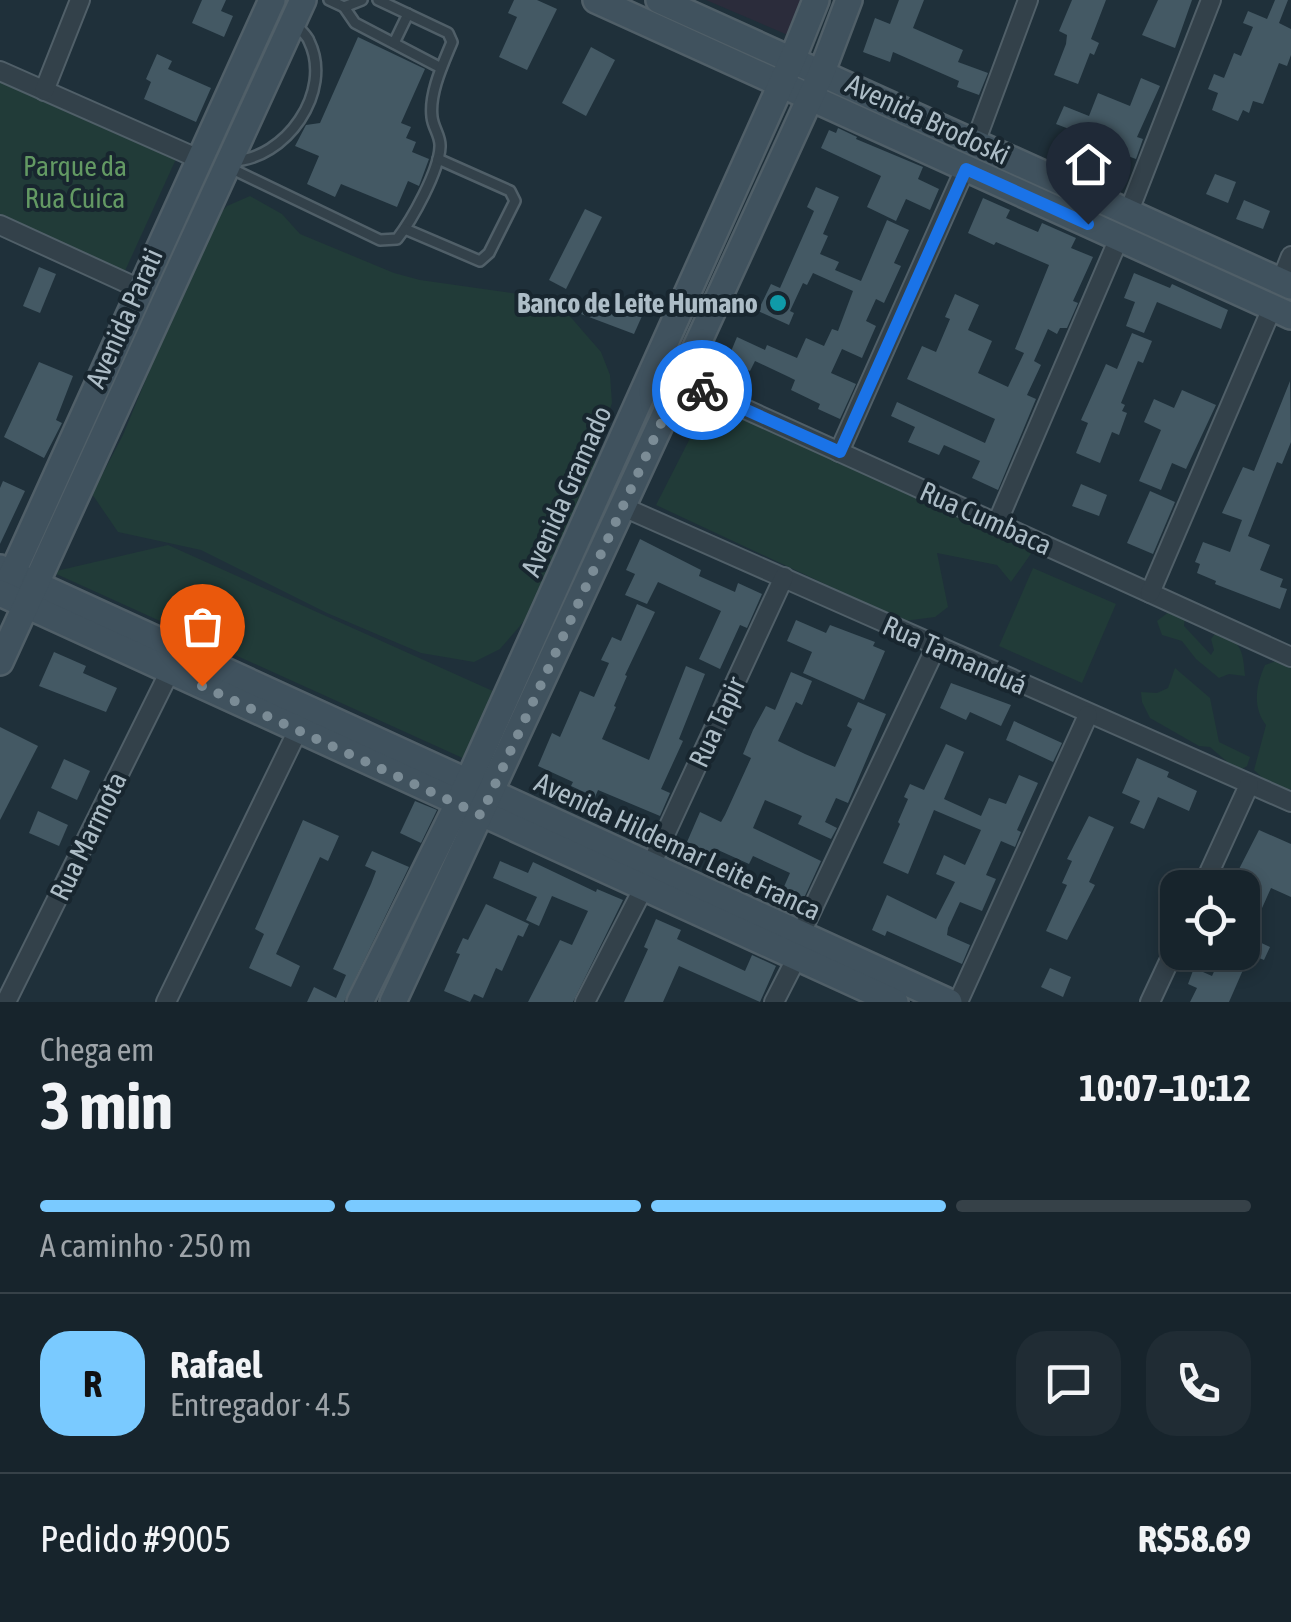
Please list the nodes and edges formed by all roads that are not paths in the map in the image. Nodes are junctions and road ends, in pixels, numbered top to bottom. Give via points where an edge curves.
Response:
1 (80, 0) edge
2 (272, 0) edge
3 (330, 0) edge
4 (362, 0) edge
5 (378, 0) edge
6 (596, 0) edge
7 (659, 0) edge
8 (816, 0) edge
9 (849, 0) edge
10 (1028, 0) edge
11 (1211, 0) edge
12 (344, 7) junction
13 (298, 11) edge
14 (408, 14) junction
15 (394, 43) junction
16 (792, 60) junction
17 (441, 68) junction
18 (0, 71) edge
19 (781, 85) junction
20 (815, 85) junction
21 (44, 92) junction
22 (975, 143) junction
23 (199, 159) junction
24 (438, 159) junction
25 (227, 163) junction
26 (966, 169) junction
27 (1129, 212) junction
28 (0, 225) edge
29 (406, 228) junction
30 (1119, 238) junction
31 (1291, 256) edge
32 (1286, 284) edge
33 (142, 290) junction
34 (1282, 312) edge
35 (681, 380) junction
36 (840, 452) junction
37 (621, 506) junction
38 (997, 523) junction
39 (784, 578) junction
40 (3, 586) edge
41 (1150, 593) junction
42 (32, 594) junction
43 (936, 646) junction
44 (1291, 657) edge
45 (0, 662) edge
46 (170, 670) junction
47 (1088, 715) junction
48 (298, 730) junction
49 (1249, 785) junction
50 (475, 799) junction
51 (1291, 802) edge
52 (1210, 870) edge
53 (647, 877) junction
54 (798, 946) junction
55 (1165, 970) edge
56 (6, 1002) edge
57 (166, 1002) edge
58 (360, 1002) edge
59 (393, 1002) edge
60 (585, 1002) edge
61 (774, 1002) edge
62 (895, 1002) edge
63 (949, 1002) edge
64 (958, 1002) edge
65 (1150, 1002) edge

1 - 21 street
2 - 23 street, Avenida Parati
3 - 12 lane
4 - 12 lane
5 - 14 lane
6 - 19 street, Avenida Brodoski
7 - 16 street, Avenida Brodoski
8 - 16 street, Avenida Gramado
9 - 20 street, Avenida Gramado
10 - 22 street
11 - 27 street
12 - 15 lane via 355,23
13 - 25 street, Avenida Parati
13 - 25 lane via 314,61 304,118 261,154
14 - 15 lane
14 - 17 lane via 452,38
15 - 17 lane
16 - 19 street, Avenida Gramado
16 - 20 street, Avenida Brodoski
17 - 24 lane via 432,117
18 - 21 street
19 - 20 street, Avenida Brodoski
19 - 50 street, Avenida Gramado
20 - 22 street, Avenida Brodoski
20 - 26 street, Avenida Brodoski
20 - 35 street, Avenida Gramado
21 - 23 street
22 - 27 street, Avenida Brodoski
23 - 33 street, Avenida Parati
24 - 29 lane
24 - 29 lane via 510,191 515,201 480,261
25 - 29 lane via 380,240 397,238
25 - 42 street, Avenida Parati
26 - 30 street, Avenida Brodoski
26 - 36 street
27 - 32 street, Avenida Brodoski
28 - 33 street
30 - 34 street, Avenida Brodoski
30 - 38 street
31 - 32 street
33 - 40 street, Avenida Parati
34 - 41 street
35 - 36 street, Rua Cumbaca
35 - 37 street, Avenida Gramado
36 - 38 street, Rua Cumbaca
37 - 39 street, Rua Tamanduá
37 - 50 street, Avenida Gramado
38 - 41 street, Rua Cumbaca
39 - 43 street, Rua Tamanduá
39 - 53 street, Rua Tapir
40 - 42 street, Avenida Hildemar Leite Franca
41 - 44 street, Rua Cumbaca
42 - 45 street, Avenida Parati
42 - 46 street, Avenida Hildemar Leite Franca
42 - 50 street, Avenida Hildemar Leite Franca
43 - 47 street, Rua Tamanduá
43 - 54 street
46 - 48 street, Avenida Hildemar Leite Franca
46 - 56 street, Rua Marmota
47 - 49 street, Rua Tamanduá
47 - 64 street
48 - 50 street, Avenida Hildemar Leite Franca
48 - 57 street
49 - 51 street, Rua Tamanduá
49 - 52 street
50 - 53 street, Avenida Hildemar Leite Franca
50 - 58 street, Avenida Gramado
50 - 59 street, Avenida Gramado
53 - 54 street, Avenida Hildemar Leite Franca
53 - 60 street, Rua Tapir
54 - 61 street
54 - 62 street, Avenida Hildemar Leite Franca
54 - 63 street, Avenida Hildemar Leite Franca
55 - 65 street

